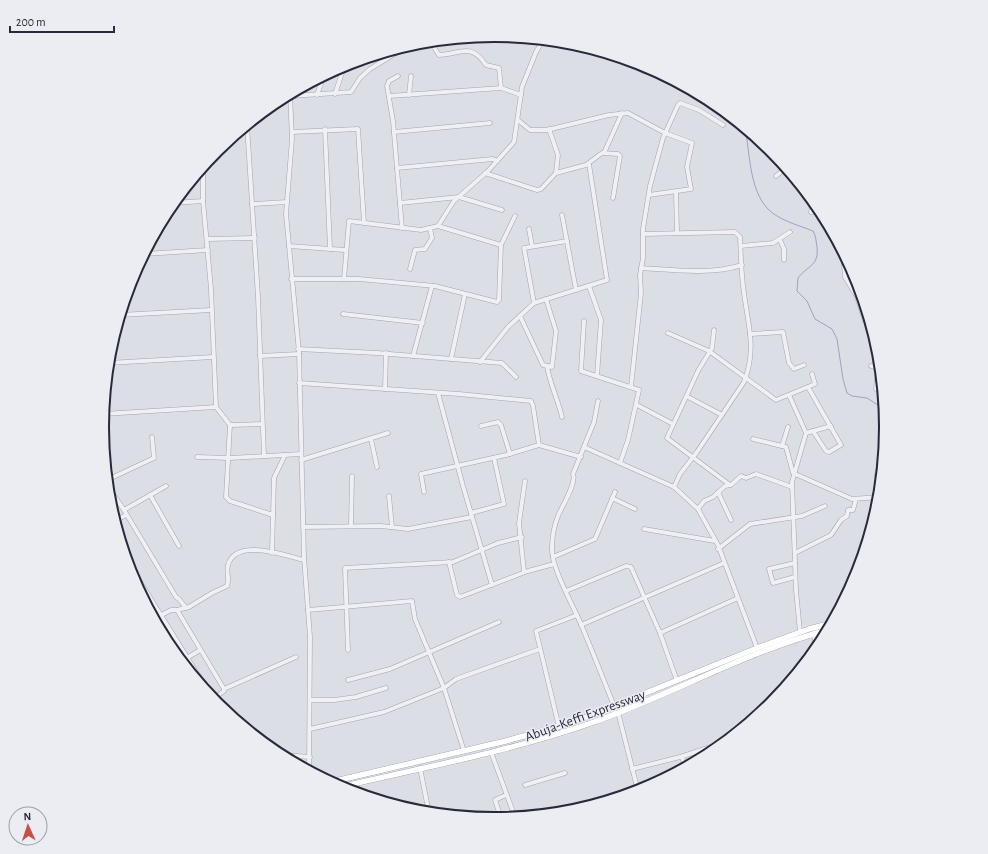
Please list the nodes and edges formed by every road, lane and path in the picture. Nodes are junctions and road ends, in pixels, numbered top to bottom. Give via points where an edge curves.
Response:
1 (541, 45) edge
2 (434, 47) edge
3 (392, 56) edge
4 (342, 73) edge
5 (398, 76) dead end
6 (411, 76) dead end
7 (321, 84) edge
8 (501, 88) junction
9 (335, 94) junction
10 (300, 95) edge
11 (317, 95) junction
12 (409, 95) junction
13 (521, 95) junction
14 (389, 96) junction
15 (291, 100) edge
16 (622, 113) junction
17 (518, 120) junction
18 (490, 123) dead end
19 (723, 125) dead end
20 (549, 129) junction
21 (325, 130) junction
22 (247, 132) edge
23 (292, 132) junction
24 (394, 132) junction
25 (665, 133) junction
26 (604, 153) junction
27 (497, 161) junction
28 (589, 164) junction
29 (397, 168) junction
30 (782, 172) edge
31 (485, 173) junction
32 (556, 173) junction
33 (203, 176) edge
34 (776, 176) dead end
35 (676, 192) junction
36 (649, 195) junction
37 (459, 196) junction
38 (613, 198) dead end
39 (203, 201) junction
40 (182, 202) edge
41 (287, 202) junction
42 (252, 204) junction
43 (400, 204) junction
44 (502, 210) dead end
45 (562, 215) dead end
46 (516, 216) dead end
47 (364, 223) junction
48 (438, 226) junction
49 (402, 228) junction
50 (430, 228) junction
51 (529, 229) dead end
52 (790, 232) dead end
53 (677, 233) junction
54 (643, 234) junction
55 (254, 238) junction
56 (207, 239) junction
57 (780, 240) junction
58 (566, 241) junction
59 (501, 245) junction
60 (289, 246) junction
61 (532, 246) junction
62 (741, 246) junction
63 (330, 248) junction
64 (208, 250) junction
65 (345, 250) junction
66 (151, 254) edge
67 (784, 260) dead end
68 (742, 265) junction
69 (641, 268) junction
70 (410, 269) dead end
71 (845, 270) edge
72 (344, 279) junction
73 (291, 280) junction
74 (432, 286) junction
75 (589, 286) junction
76 (576, 290) junction
77 (465, 294) junction
78 (856, 295) edge
79 (546, 299) junction
80 (858, 301) edge
81 (534, 303) junction
82 (860, 307) edge
83 (212, 310) junction
84 (342, 314) dead end
85 (126, 315) edge
86 (520, 316) junction
87 (584, 321) dead end
88 (424, 323) junction
89 (714, 330) dead end
90 (668, 333) dead end
91 (750, 334) junction
92 (709, 351) junction
93 (298, 352) junction
94 (386, 353) junction
95 (260, 356) junction
96 (413, 356) junction
97 (213, 357) junction
98 (451, 359) junction
99 (480, 362) junction
100 (114, 363) edge
101 (804, 365) dead end
102 (547, 366) junction
103 (871, 366) dead end
104 (874, 367) edge
105 (812, 374) dead end
106 (597, 376) junction
107 (516, 378) dead end
108 (746, 378) junction
109 (299, 383) junction
110 (631, 387) junction
111 (808, 387) junction
112 (385, 389) junction
113 (438, 392) junction
114 (789, 395) junction
115 (688, 397) junction
116 (598, 401) dead end
117 (636, 405) junction
118 (216, 408) junction
119 (110, 414) edge
120 (722, 415) junction
121 (562, 417) dead end
122 (262, 424) junction
123 (673, 424) junction
124 (230, 425) junction
125 (481, 426) dead end
126 (831, 426) junction
127 (788, 427) dead end
128 (813, 431) junction
129 (388, 433) dead end
130 (806, 433) junction
131 (152, 437) dead end
132 (371, 439) junction
133 (753, 439) dead end
134 (539, 445) junction
135 (782, 446) junction
136 (584, 447) junction
137 (301, 454) junction
138 (510, 454) junction
139 (285, 455) junction
140 (264, 456) junction
141 (580, 456) junction
142 (197, 457) dead end
143 (230, 458) junction
144 (494, 458) junction
145 (693, 458) junction
146 (301, 460) junction
147 (620, 463) junction
148 (458, 466) junction
149 (377, 467) dead end
150 (794, 473) junction
151 (352, 476) dead end
152 (112, 478) edge
153 (525, 481) dead end
154 (730, 485) junction
155 (166, 486) dead end
156 (674, 487) junction
157 (792, 487) junction
158 (424, 492) dead end
159 (615, 492) dead end
160 (718, 492) junction
161 (150, 495) junction
162 (390, 496) dead end
163 (115, 497) edge
164 (612, 498) junction
165 (873, 498) edge
166 (856, 499) junction
167 (825, 506) dead end
168 (634, 508) dead end
169 (698, 509) junction
170 (124, 510) junction
171 (126, 514) junction
172 (273, 515) junction
173 (471, 515) junction
174 (793, 517) junction
175 (120, 518) edge
176 (732, 520) dead end
177 (351, 526) junction
178 (303, 527) junction
179 (392, 527) junction
180 (644, 529) dead end
181 (522, 537) junction
182 (716, 541) junction
183 (179, 546) dead end
184 (718, 549) junction
185 (482, 550) junction
186 (272, 553) junction
187 (795, 553) junction
188 (553, 557) junction
189 (304, 560) junction
190 (450, 562) junction
191 (724, 563) junction
192 (795, 563) junction
193 (554, 564) junction
194 (524, 572) junction
195 (796, 577) junction
196 (492, 585) junction
197 (566, 591) junction
198 (149, 596) edge
199 (645, 597) junction
200 (738, 598) junction
201 (346, 606) junction
202 (186, 608) junction
203 (177, 610) junction
204 (308, 610) junction
205 (161, 615) junction
206 (577, 615) junction
207 (499, 622) dead end
208 (581, 625) junction
209 (824, 625) edge
210 (800, 632) junction
211 (819, 632) edge
212 (660, 633) junction
213 (814, 634) junction
214 (815, 639) edge
215 (540, 648) junction
216 (757, 648) junction
217 (200, 650) junction
218 (348, 650) dead end
219 (427, 651) junction
220 (296, 657) dead end
221 (188, 658) junction
222 (192, 665) edge
223 (348, 680) dead end
224 (677, 680) junction
225 (386, 688) dead end
226 (444, 688) junction
227 (224, 689) junction
228 (218, 695) edge
229 (310, 700) junction
230 (614, 706) junction
231 (618, 712) junction
232 (559, 726) junction
233 (310, 729) junction
234 (705, 749) edge
235 (464, 751) junction
236 (491, 752) junction
237 (294, 756) edge
238 (682, 756) junction
239 (310, 757) junction
240 (683, 761) edge
241 (310, 765) edge
242 (420, 768) junction
243 (632, 769) junction
244 (565, 773) dead end
245 (340, 780) edge
246 (352, 785) edge
247 (525, 785) dead end
248 (636, 785) edge
249 (506, 795) junction
250 (428, 806) edge
251 (513, 811) edge
252 (499, 812) edge

1 - 13 street via 522,87
2 - 8 street via 439,55 471,51 480,56 486,65 499,68
3 - 9 street via 370,69 351,92
4 - 9 street
5 - 14 street via 387,83
6 - 12 street
7 - 11 street
8 - 12 street
8 - 13 street
9 - 11 street
10 - 11 street
12 - 14 street
13 - 17 street
14 - 24 street
15 - 23 street
16 - 20 street
16 - 25 street via 628,113
16 - 26 street
17 - 20 street via 530,130
17 - 27 street via 514,142
18 - 24 street
19 - 25 street via 699,110 680,103
20 - 32 street via 557,152
21 - 23 street
21 - 47 street via 355,128 360,131
21 - 63 street
22 - 42 street
23 - 41 street
24 - 29 street
25 - 35 street via 692,144 688,167 691,189
25 - 36 street
26 - 28 street
26 - 38 street via 620,156
27 - 29 street via 493,158
27 - 31 street
28 - 32 street
28 - 75 street via 607,277 605,281
29 - 43 street
30 - 34 street
31 - 32 street via 537,190
31 - 37 street
33 - 39 street
35 - 36 street
35 - 53 street
36 - 54 street
37 - 43 street
37 - 44 street
37 - 48 street
39 - 40 street
39 - 56 street
41 - 42 street
41 - 60 street
42 - 55 street
43 - 49 street
45 - 58 street
46 - 59 street
47 - 49 street
47 - 65 street via 351,220 348,222
48 - 50 street
48 - 59 street
49 - 50 street
50 - 70 street via 432,238 425,249 415,250
51 - 61 street
52 - 57 street
53 - 54 street
53 - 62 street via 735,232 740,237
54 - 69 street
55 - 56 street
55 - 95 street
56 - 64 street
57 - 62 street
57 - 67 street
58 - 61 street
58 - 76 street
59 - 77 street via 499,300 495,302
60 - 63 street
60 - 73 street
61 - 81 street via 524,250
62 - 68 street
63 - 65 street
64 - 66 street
64 - 83 street
65 - 72 street
68 - 69 street via 726,270
68 - 91 street
69 - 110 street via 641,294
71 - 78 street via 845,277
72 - 73 street
72 - 74 street
73 - 93 street
74 - 77 street
74 - 88 street
75 - 76 street
75 - 106 street via 601,320
76 - 79 street
77 - 98 street
79 - 81 street
79 - 102 street via 556,331 552,366
80 - 82 street
81 - 86 street
83 - 85 street
83 - 97 street
84 - 88 street
86 - 99 street
86 - 102 street via 543,365
87 - 106 street via 580,370
88 - 96 street
89 - 92 street via 712,348
90 - 92 street
91 - 101 street via 783,332 789,363 794,369
91 - 108 street via 752,358
92 - 108 street
92 - 115 street
93 - 94 street
93 - 95 street
93 - 109 street
94 - 96 street
94 - 112 street
95 - 122 street
96 - 98 street
97 - 100 street
97 - 118 street
98 - 99 street
99 - 107 street via 503,364
102 - 121 street via 549,380 559,402
103 - 104 street
105 - 111 street via 816,383
106 - 110 street
108 - 114 street via 776,400
108 - 120 street
109 - 112 street
109 - 137 street
110 - 117 street via 639,390
111 - 114 street
111 - 126 street
112 - 113 street
113 - 134 street via 531,401 534,406
113 - 148 street
114 - 130 street
115 - 120 street
115 - 123 street
116 - 136 street via 594,422
117 - 123 street
117 - 147 street
118 - 119 street
118 - 124 street
120 - 145 street
122 - 124 street
122 - 140 street
123 - 145 street via 668,439
124 - 143 street
125 - 138 street via 498,422 502,425
126 - 128 street
126 - 128 street via 841,444 829,452
127 - 135 street
128 - 130 street
129 - 132 street
130 - 150 street
131 - 152 street via 154,458
132 - 146 street
132 - 149 street
133 - 135 street
134 - 138 street
134 - 141 street
135 - 150 street via 786,448
136 - 141 street
136 - 147 street
137 - 139 street
137 - 146 street
138 - 144 street
139 - 140 street
139 - 172 street via 274,478
140 - 143 street
141 - 188 street via 575,477 555,528
142 - 143 street
143 - 172 street via 226,497 228,500
144 - 148 street
144 - 173 street via 504,504
145 - 154 street
145 - 156 street via 680,474
146 - 178 street
147 - 156 street
148 - 158 street via 421,474
148 - 173 street
150 - 157 street
150 - 166 street
151 - 177 street
153 - 181 street via 519,523
154 - 157 street via 739,476 746,478 756,474
154 - 160 street
155 - 161 street
156 - 169 street
157 - 174 street
159 - 164 street
160 - 169 street via 704,501
160 - 176 street
161 - 170 street
161 - 183 street
162 - 179 street
163 - 170 street
164 - 168 street
164 - 188 street via 595,539
165 - 166 street
166 - 187 street via 853,510 848,510 847,516 841,520 834,532
167 - 174 street
169 - 182 street
170 - 171 street
171 - 175 street
171 - 202 street via 176,597
172 - 186 street
173 - 179 street via 408,529
173 - 185 street
174 - 184 street via 750,524
174 - 187 street
177 - 178 street
177 - 179 street
178 - 189 street
180 - 182 street
181 - 185 street
181 - 194 street
182 - 184 street
184 - 191 street
185 - 190 street
185 - 196 street
186 - 189 street
186 - 202 street via 254,549 232,557 228,566 227,586
187 - 192 street
188 - 193 street
189 - 204 street
190 - 196 street via 459,597
190 - 201 street via 346,568
191 - 199 street
191 - 200 street
192 - 195 street
192 - 195 street via 769,569 773,583
193 - 194 street
193 - 197 street
194 - 196 street
195 - 210 street
197 - 199 street via 629,566
197 - 206 street
198 - 205 street
199 - 208 street
199 - 212 street
200 - 212 street
200 - 216 street
201 - 204 street
201 - 218 street
201 - 219 street via 412,602
202 - 203 street
203 - 205 street
203 - 217 street
204 - 229 street
205 - 221 street
206 - 208 street
206 - 215 street via 536,630
207 - 219 street
208 - 230 street
209 - 210 highway, Abuja-Keffi Expressway
210 - 216 highway, Abuja-Keffi Expressway
211 - 213 highway, Abuja-Keffi Expressway
212 - 224 street
213 - 214 street
213 - 231 highway, Abuja-Keffi Expressway
215 - 226 street via 456,679
215 - 232 street
216 - 224 highway, Abuja-Keffi Expressway
217 - 221 street
217 - 227 street
219 - 223 street via 390,669
219 - 226 street
220 - 227 street
221 - 222 street
224 - 230 highway, Abuja-Keffi Expressway
225 - 229 street via 356,697
226 - 233 street via 384,712
226 - 235 street
227 - 228 street
229 - 233 street
230 - 232 highway, Abuja-Keffi Expressway
231 - 236 highway, Abuja-Keffi Expressway via 538,740
231 - 243 street
232 - 235 highway, Abuja-Keffi Expressway
233 - 239 street
234 - 238 street
235 - 245 highway, Abuja-Keffi Expressway
236 - 242 highway, Abuja-Keffi Expressway
236 - 249 street
237 - 239 street
238 - 240 street
238 - 243 street
239 - 241 street
242 - 246 highway, Abuja-Keffi Expressway
242 - 250 street
243 - 248 street
244 - 247 street
249 - 251 street
249 - 252 street via 495,800

